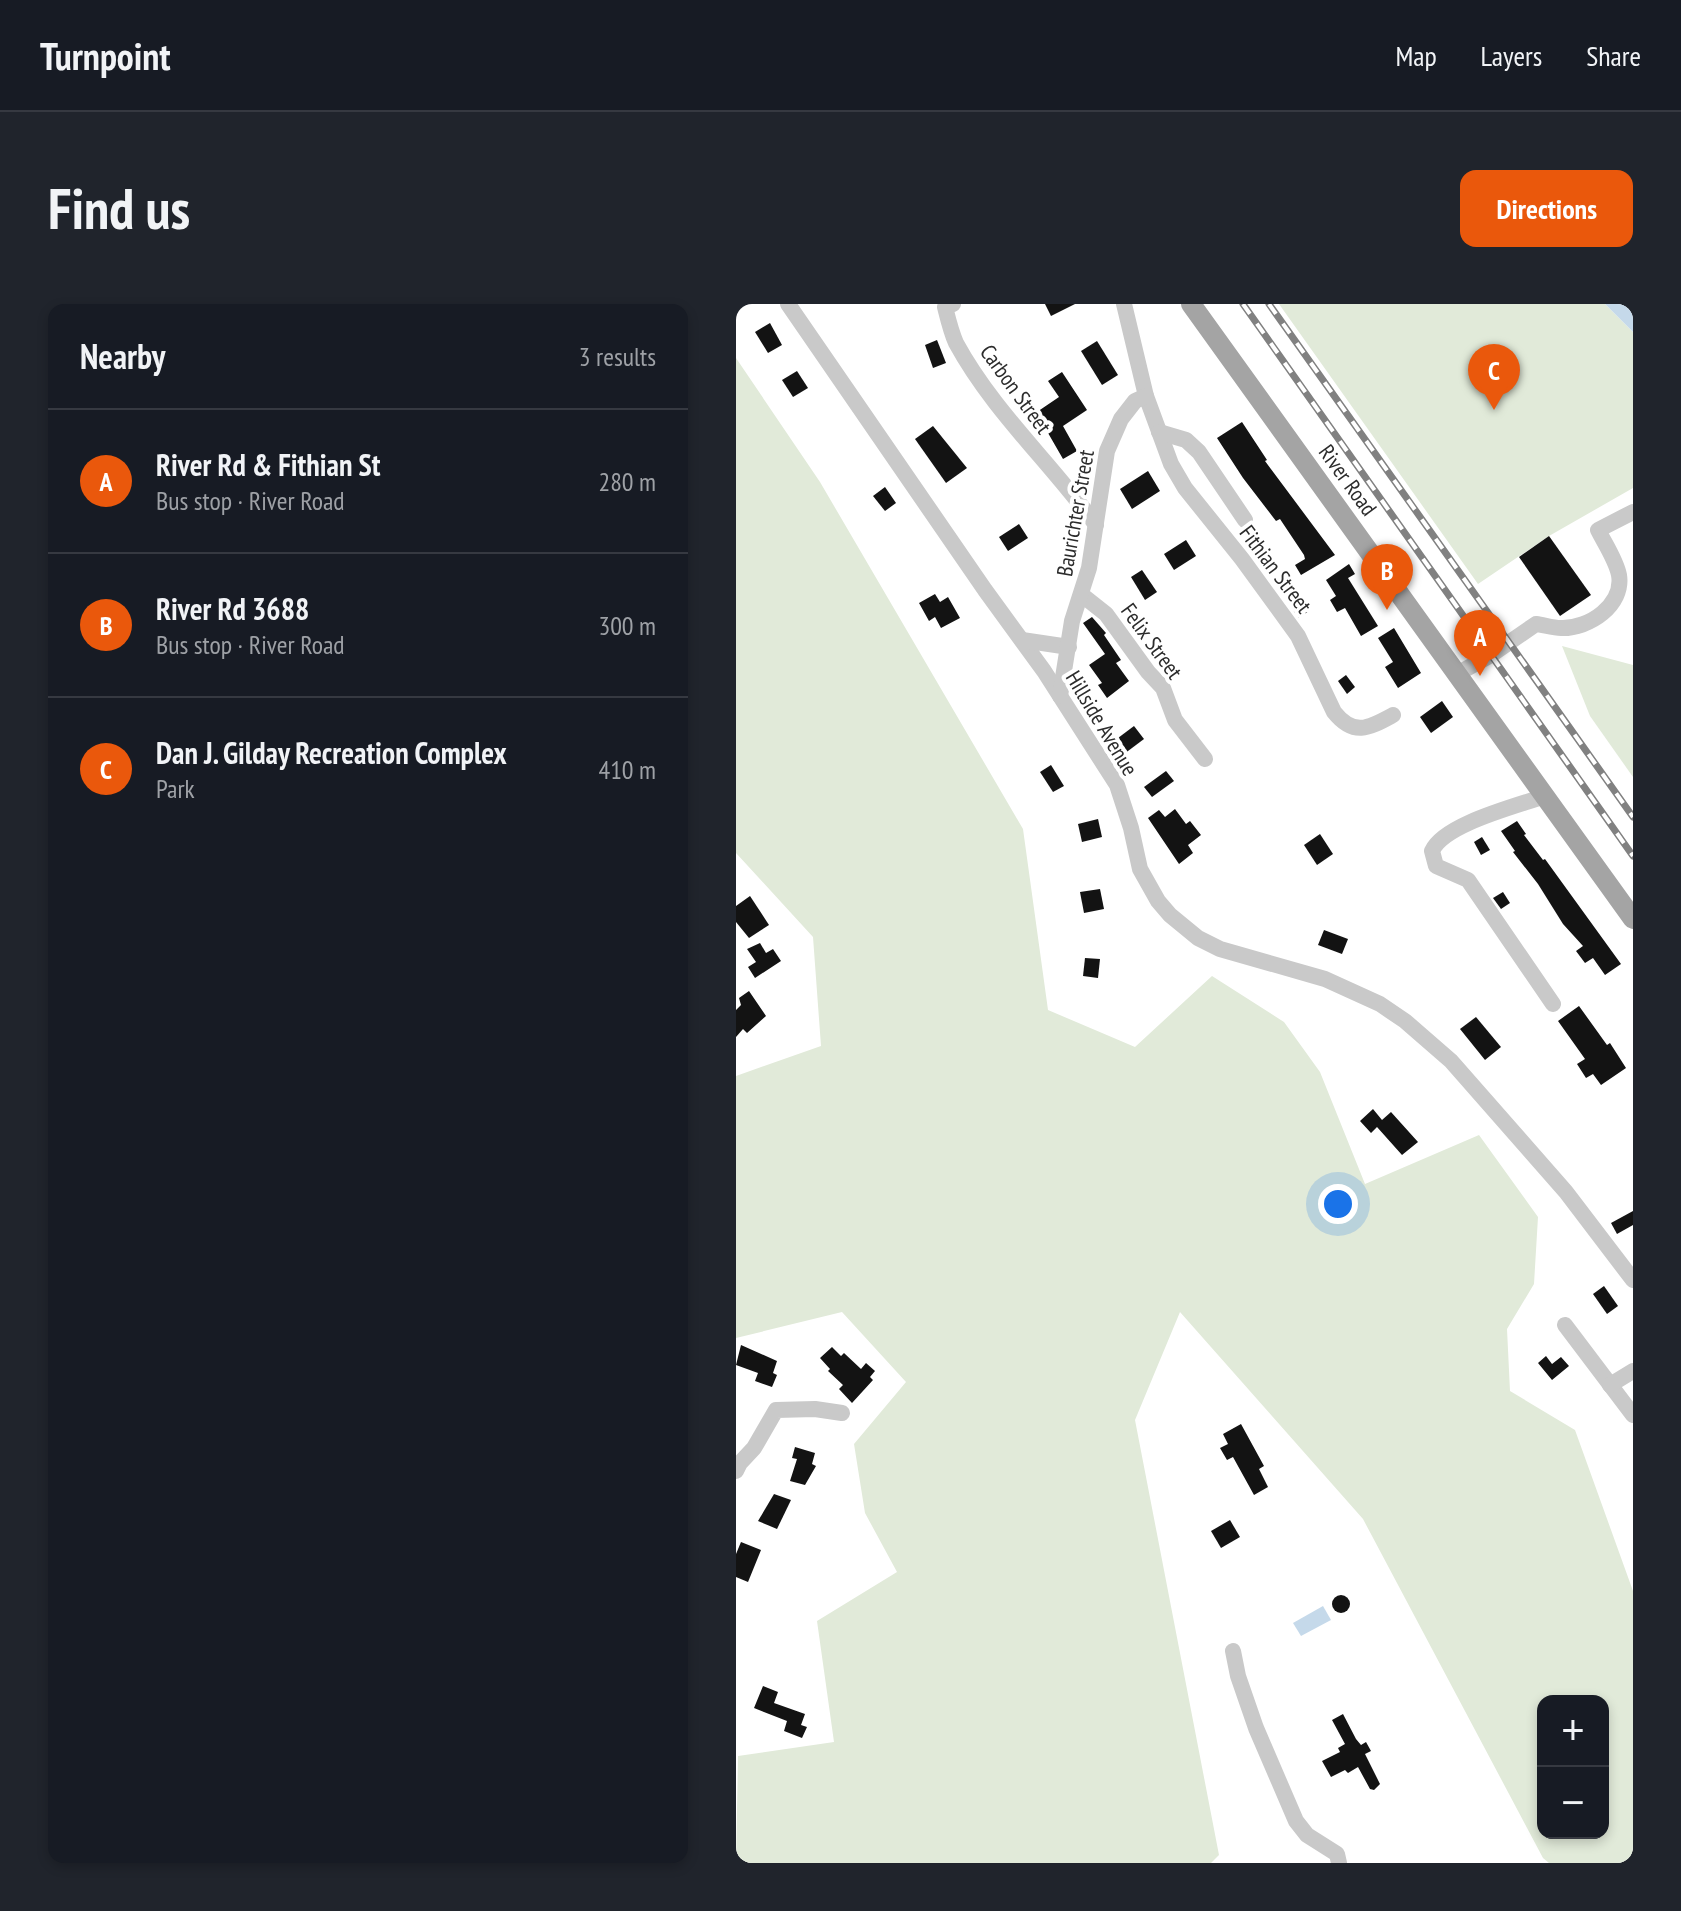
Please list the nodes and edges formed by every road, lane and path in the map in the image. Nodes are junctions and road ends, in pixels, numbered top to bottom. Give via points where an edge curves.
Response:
1 (788, 304) edge
2 (1124, 304) edge
3 (1191, 304) edge
4 (949, 306) edge
5 (1146, 396) junction
6 (1159, 432) junction
7 (1633, 512) edge
8 (1245, 520) dead end
9 (1096, 525) junction
10 (1082, 595) junction
11 (1022, 640) junction
12 (1069, 647) junction
13 (1457, 674) junction
14 (1060, 696) junction
15 (1393, 715) dead end
16 (1205, 759) dead end
17 (1545, 796) junction
18 (1633, 919) edge
19 (1553, 1004) dead end
20 (1633, 1280) edge
21 (1565, 1325) dead end
22 (1633, 1371) edge
23 (1610, 1385) junction
24 (842, 1413) dead end
25 (1633, 1415) edge
26 (738, 1467) edge
27 (1233, 1651) dead end
28 (1339, 1863) edge

1 - 11 street, Hillside Avenue
2 - 5 street
3 - 13 main road, River Road
4 - 9 street, Carbon Street via 955,341 981,380
5 - 6 street, Fithian Street
5 - 9 street, Baurichter Street via 1135,401 1113,435
6 - 8 street via 1186,440 1199,452
6 - 15 street, Fithian Street via 1179,481 1298,636 1340,720 1370,728
7 - 13 street via 1598,530 1619,573 1613,604 1575,626 1536,624
9 - 10 street, Baurichter Street
10 - 12 street, Baurichter Street
10 - 16 street, Felix Street via 1106,614 1163,688 1175,720
11 - 12 street
11 - 14 street, Hillside Avenue
12 - 14 street, Baurichter Street
13 - 17 main road, River Road
14 - 20 street, Hillside Avenue via 1117,785 1140,869 1170,915 1220,949 1325,979 1405,1021 1451,1061 1566,1192
17 - 18 main road, River Road
17 - 19 street via 1462,827 1436,841 1432,851 1436,866 1468,880
21 - 23 street
22 - 23 street
23 - 25 street
24 - 26 street via 776,1410
27 - 28 street via 1256,1728 1296,1821 1307,1835 1337,1854

